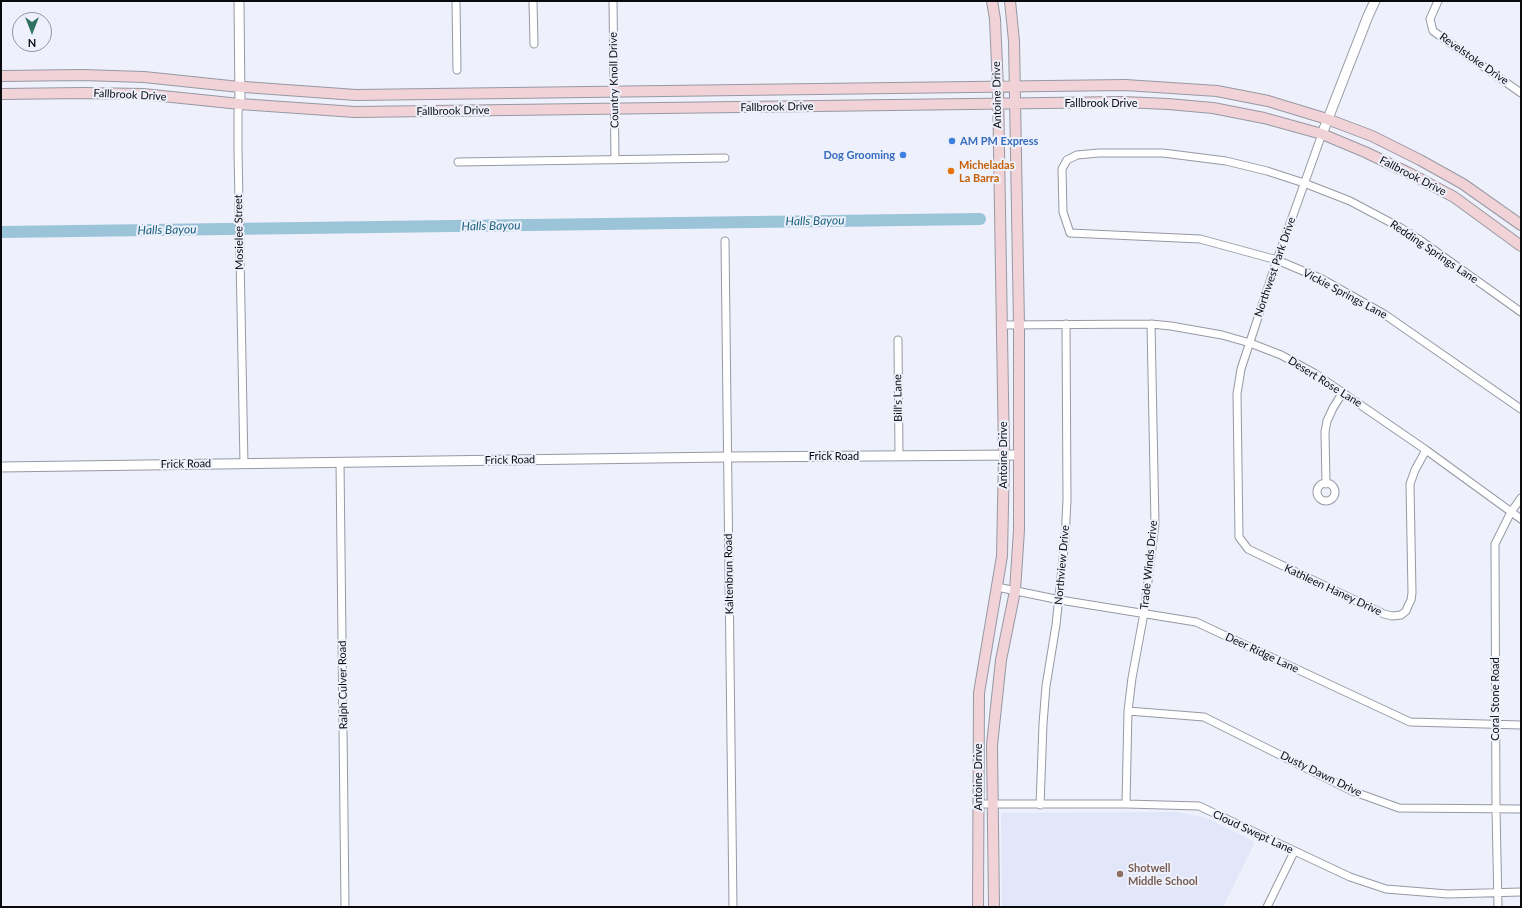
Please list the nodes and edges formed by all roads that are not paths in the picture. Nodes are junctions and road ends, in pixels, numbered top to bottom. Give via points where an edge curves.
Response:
1 (239, 1) edge
2 (456, 1) edge
3 (533, 1) edge
4 (613, 1) edge
5 (992, 1) edge
6 (1010, 1) edge
7 (1375, 1) edge
8 (1438, 1) edge
9 (534, 44) dead end
10 (457, 70) dead end
11 (1, 76) edge
12 (240, 87) junction
13 (998, 88) junction
14 (1014, 88) junction
15 (827, 89) junction
16 (615, 91) junction
17 (1521, 93) edge
18 (1, 94) edge
19 (240, 104) junction
20 (997, 104) junction
21 (1015, 104) junction
22 (827, 106) junction
23 (615, 109) junction
24 (1327, 119) junction
25 (1322, 134) junction
26 (725, 158) dead end
27 (615, 160) junction
28 (458, 162) dead end
29 (1304, 183) junction
30 (1521, 225) edge
31 (1097, 234) joint
32 (725, 241) dead end
33 (1521, 246) edge
34 (1277, 260) junction
35 (1521, 312) edge
36 (1066, 324) junction
37 (1151, 324) junction
38 (1002, 325) junction
39 (1019, 325) junction
40 (898, 340) dead end
41 (1250, 343) junction
42 (1343, 392) junction
43 (1521, 409) edge
44 (1426, 450) junction
45 (1004, 455) junction
46 (1019, 455) junction
47 (899, 456) junction
48 (727, 457) junction
49 (340, 462) junction
50 (244, 464) junction
51 (1, 467) edge
52 (1326, 484) dead end
53 (1521, 498) edge
54 (1511, 512) junction
55 (1521, 519) edge
56 (1244, 544) joint
57 (997, 587) junction
58 (1015, 592) junction
59 (1060, 600) junction
60 (1144, 613) junction
61 (1128, 711) junction
62 (1496, 725) junction
63 (1521, 725) edge
64 (978, 804) junction
65 (993, 804) junction
66 (1040, 804) junction
67 (1126, 804) junction
68 (1496, 809) junction
69 (1521, 809) edge
70 (1294, 852) junction
71 (1498, 892) junction
72 (1521, 892) edge
73 (345, 907) edge
74 (733, 907) edge
75 (978, 907) edge
76 (994, 907) edge
77 (1267, 907) edge
78 (1498, 907) edge

1 - 12 street, Mosielee Street
2 - 10 street
3 - 9 street
4 - 16 street, Country Knoll Drive
5 - 13 main road, Antoine Drive
6 - 14 main road, Antoine Drive via 1014,41
7 - 24 street, Northwest Park Drive
8 - 17 street, Revelstoke Drive via 1430,19 1433,31
11 - 12 main road, Fallbrook Drive via 144,77
12 - 16 main road, Fallbrook Drive via 356,95
12 - 19 street, Mosielee Street
13 - 14 main road, Fallbrook Drive
13 - 15 main road, Fallbrook Drive
13 - 20 main road, Antoine Drive
14 - 21 main road, Antoine Drive
14 - 24 main road, Fallbrook Drive via 1125,85 1217,91 1268,101
15 - 16 main road, Fallbrook Drive
15 - 22 main road
16 - 23 street, Country Knoll Drive
18 - 19 main road, Fallbrook Drive via 143,94
19 - 23 main road, Fallbrook Drive via 355,112
19 - 50 street, Mosielee Street via 238,143
20 - 21 main road, Fallbrook Drive
20 - 22 main road, Fallbrook Drive
20 - 38 main road, Antoine Drive
21 - 25 main road, Fallbrook Drive via 1124,102 1213,108 1264,118
21 - 39 main road, Antoine Drive
22 - 23 main road, Fallbrook Drive
23 - 27 street, Country Knoll Drive
24 - 25 street, Northwest Park Drive
24 - 30 main road, Fallbrook Drive via 1372,136 1420,160 1463,184
25 - 29 street, Northwest Park Drive
25 - 33 main road, Fallbrook Drive via 1411,174 1454,197
26 - 27 street
27 - 28 street
29 - 31 street, Redding Springs Lane via 1267,171 1208,158 1163,153 1071,156 1062,169 1064,212 1070,232
29 - 34 street, Northwest Park Drive
29 - 35 street, Redding Springs Lane via 1350,201 1401,228
31 - 34 street, Vickie Springs Lane via 1200,239
32 - 48 street, Kaltenbrun Road
34 - 41 street, Northwest Park Drive
34 - 43 street, Vickie Springs Lane via 1322,279 1384,314
36 - 37 street, Desert Rose Lane
36 - 39 street, Desert Rose Lane
36 - 59 street, Northview Drive via 1067,500
37 - 41 street, Desert Rose Lane via 1207,332
37 - 60 street, Trade Winds Drive via 1155,524
38 - 39 street, Desert Rose Lane
38 - 45 main road, Antoine Drive
39 - 46 main road, Antoine Drive
40 - 47 street, Bill's Lane
41 - 42 street, Desert Rose Lane via 1299,364
41 - 56 street, Northwest Park Drive via 1241,369 1237,394 1238,524 1239,537
42 - 44 street, Desert Rose Lane
42 - 52 street via 1333,408 1326,427
44 - 54 street, Desert Rose Lane
44 - 56 street, Kathleen Haney Drive via 1410,484 1412,593 1406,611 1401,615 1384,614 1248,549
45 - 46 street, Frick Road
45 - 47 street, Frick Road
45 - 57 main road, Antoine Drive via 1002,556
46 - 58 main road, Antoine Drive
47 - 48 street, Frick Road
48 - 49 street, Frick Road
48 - 74 street, Kaltenbrun Road
49 - 50 street, Frick Road
49 - 73 street, Ralph Culver Road
50 - 51 street, Frick Road
53 - 54 street, Coral Stone Road
54 - 55 street, Desert Rose Lane
54 - 62 street, Coral Stone Road via 1495,544
57 - 58 street, Deer Ridge Lane
57 - 64 main road, Antoine Drive via 979,693
58 - 59 street, Deer Ridge Lane
58 - 65 main road, Antoine Drive via 995,703 992,745
59 - 60 street, Deer Ridge Lane
59 - 66 street, Northview Drive via 1046,686
60 - 61 street, Trade Winds Drive
60 - 62 street, Deer Ridge Lane via 1196,622 1410,722
61 - 67 street, Trade Winds Drive
61 - 68 street, Dusty Dawn Drive via 1204,717 1352,791 1399,808
62 - 63 street, Deer Ridge Lane
62 - 68 street, Coral Stone Road
64 - 65 street, Cloud Swept Lane
64 - 75 main road, Antoine Drive
65 - 66 street, Cloud Swept Lane
65 - 76 main road, Antoine Drive
66 - 67 street, Cloud Swept Lane
67 - 70 street, Cloud Swept Lane via 1199,806
68 - 69 street, Dusty Dawn Drive
68 - 71 street, Coral Stone Road
70 - 71 street, Cloud Swept Lane via 1350,877 1386,889 1448,894
70 - 77 street
71 - 72 street, Cloud Swept Lane
71 - 78 street, Coral Stone Road

